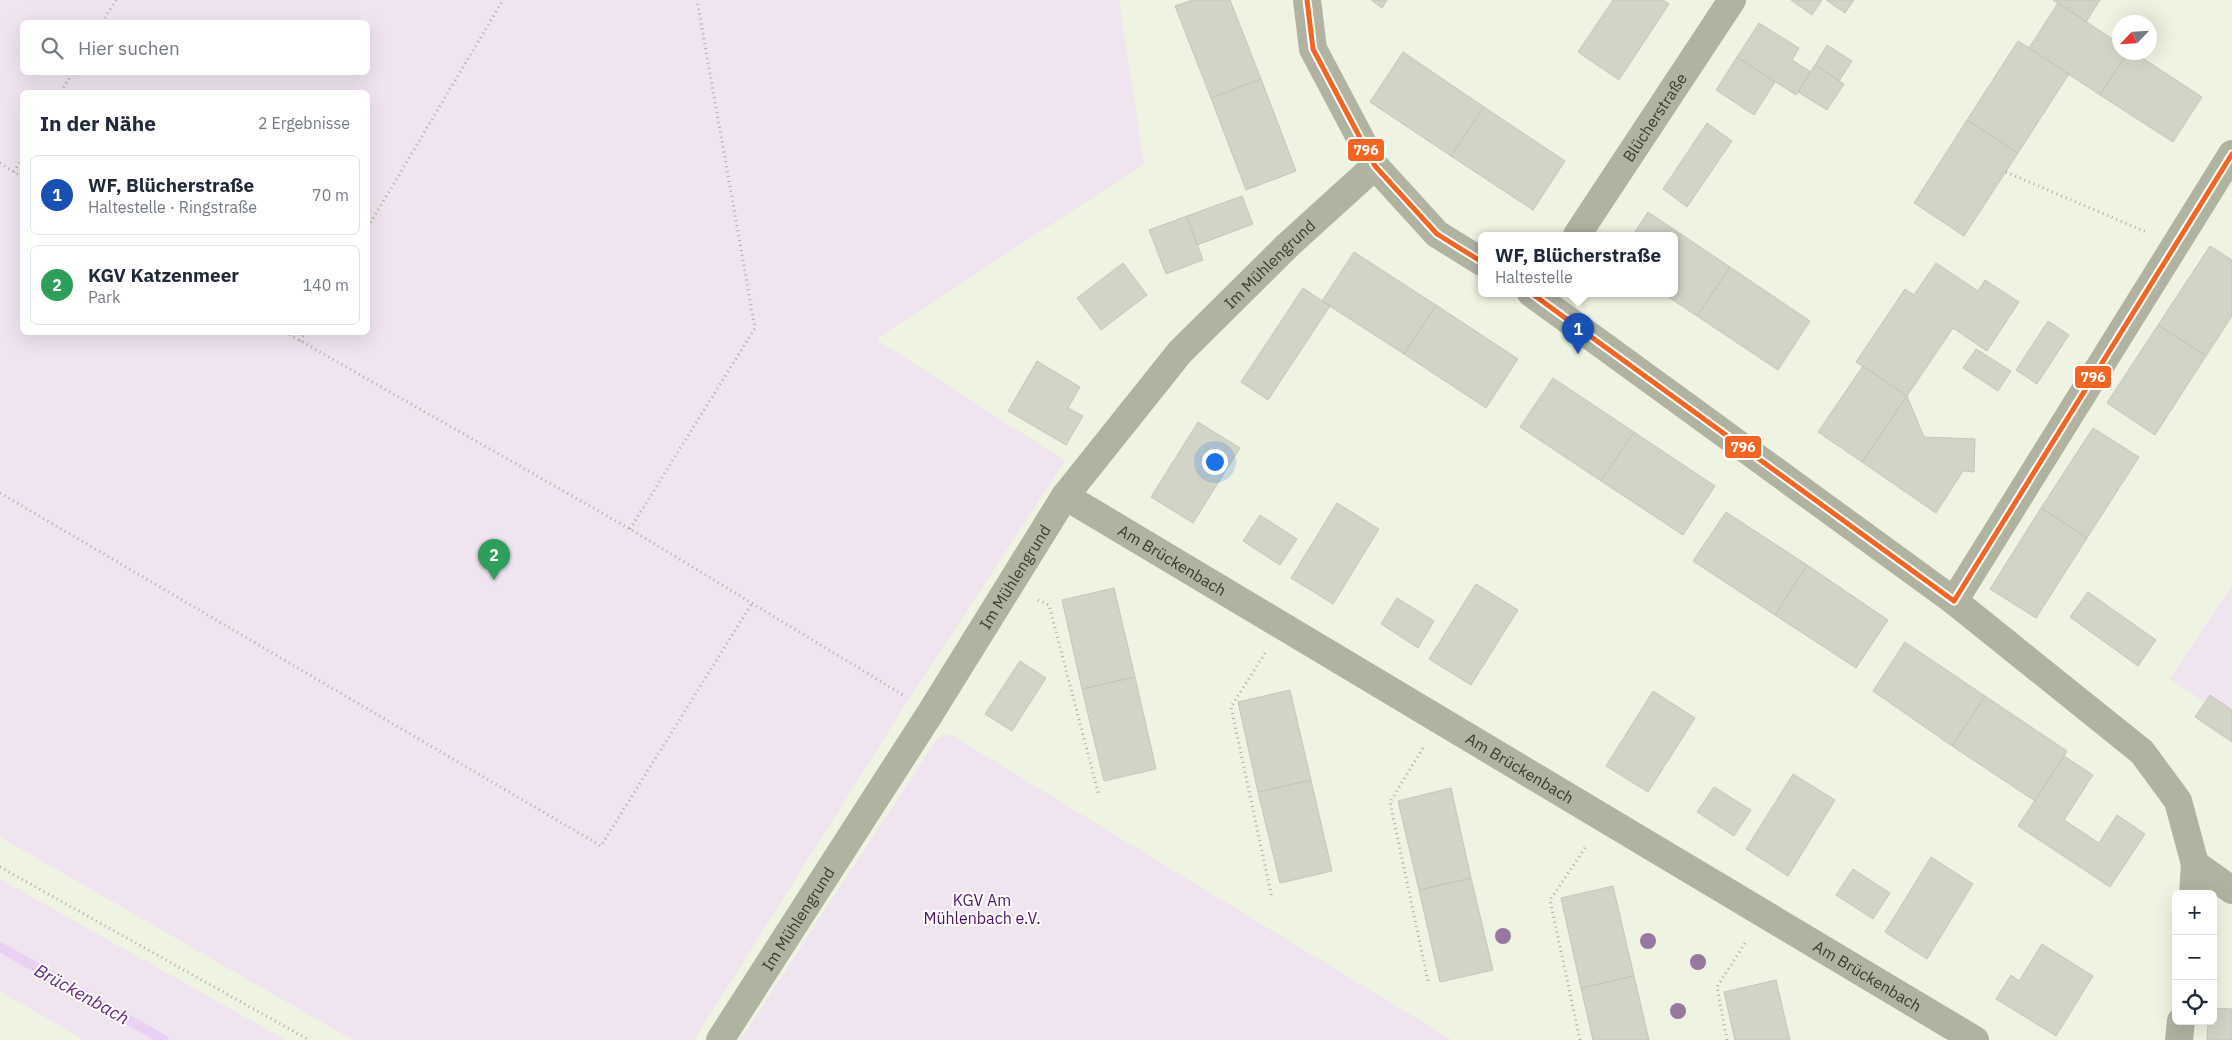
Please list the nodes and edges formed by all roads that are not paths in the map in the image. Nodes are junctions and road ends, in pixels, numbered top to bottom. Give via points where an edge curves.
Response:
1 (1306, 0) edge
2 (1732, 0) edge
3 (2232, 154) edge
4 (1375, 166) junction
5 (1578, 232) edge
6 (1478, 260) edge
7 (1539, 297) edge
8 (1065, 496) junction
9 (1954, 601) junction
10 (2195, 864) junction
11 (2192, 890) edge
12 (2232, 890) edge
13 (2181, 1025) edge
14 (720, 1040) edge
15 (1975, 1040) edge
16 (2179, 1040) edge

1 - 4 street via 1313,49
2 - 5 street, Blücherstraße
3 - 9 street
4 - 6 street via 1437,234
4 - 8 street, Im Mühlengrund via 1288,245 1180,352
7 - 9 street
8 - 14 street, Im Mühlengrund via 931,712
8 - 15 street, Am Brückenbach
9 - 10 street via 2142,752 2178,801
10 - 11 street
10 - 12 street
13 - 16 street

